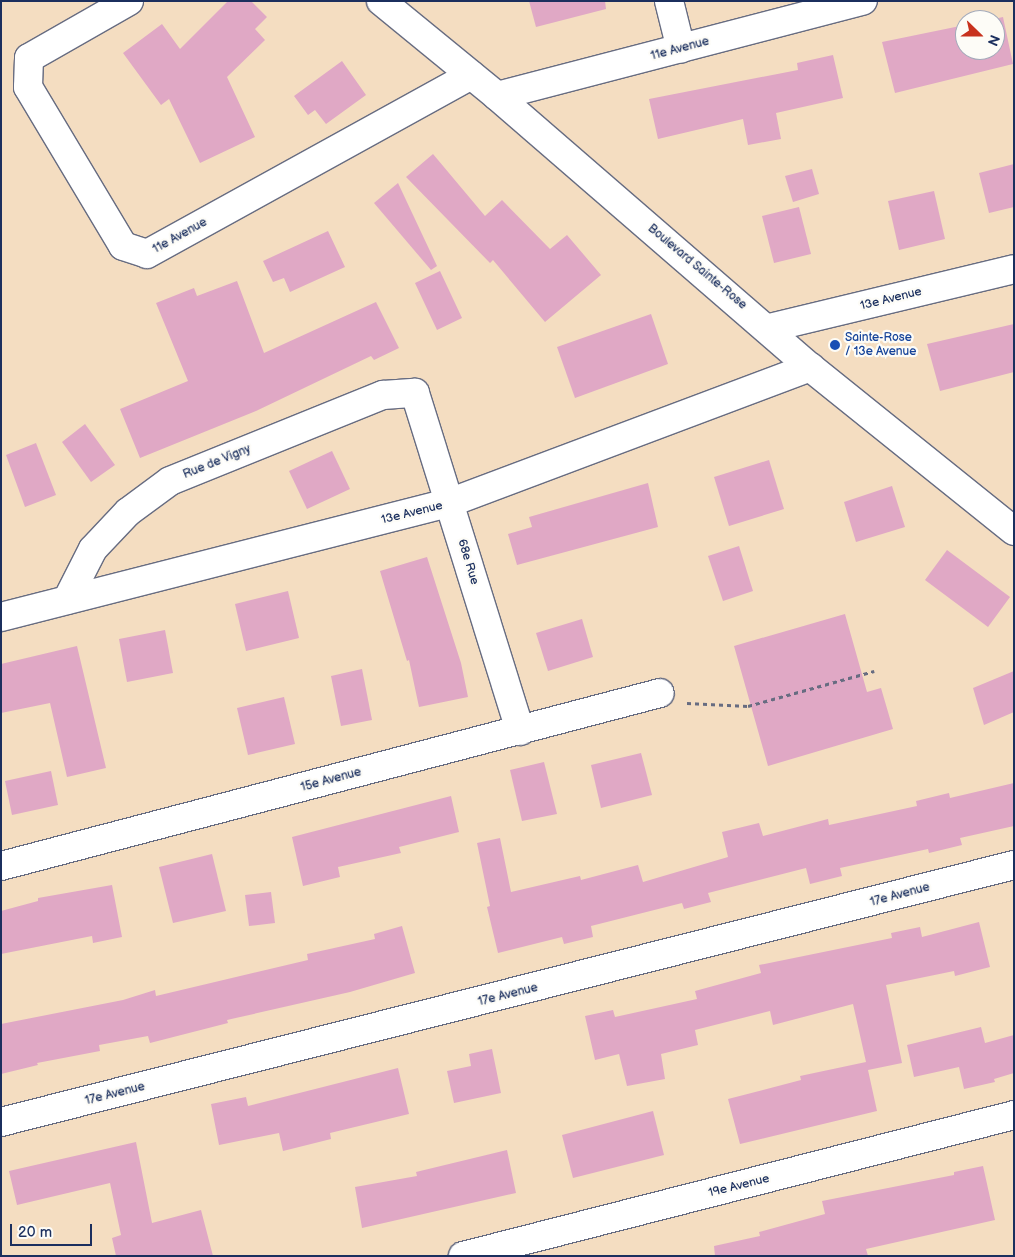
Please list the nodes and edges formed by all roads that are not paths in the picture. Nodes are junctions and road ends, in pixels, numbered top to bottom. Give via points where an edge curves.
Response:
1 (129, 1) edge
2 (381, 1) edge
3 (669, 1) edge
4 (863, 1) edge
5 (681, 49) junction
6 (472, 75) junction
7 (497, 96) junction
8 (1014, 269) edge
9 (769, 328) junction
10 (810, 367) junction
11 (415, 393) joint
12 (450, 503) junction
13 (1014, 532) edge
14 (67, 600) junction
15 (1, 617) edge
16 (660, 693) dead end
17 (520, 731) junction
18 (1014, 865) edge
19 (1, 866) edge
20 (1014, 1115) edge
21 (1, 1122) edge
22 (464, 1256) edge

1 - 6 street, 11e Avenue via 29,58 28,87 123,246 147,254
2 - 6 street, Boulevard Sainte-Rose
3 - 5 street
4 - 5 street, 11e Avenue
5 - 7 street, 11e Avenue
6 - 7 street, Boulevard Sainte-Rose
7 - 9 street, Boulevard Sainte-Rose
8 - 9 street, 13e Avenue
9 - 10 street, Boulevard Sainte-Rose
10 - 12 street, 13e Avenue
10 - 13 street, Boulevard Sainte-Rose
11 - 12 street, 68e Rue
11 - 14 street, Rue de Vigny via 383,395 170,481 128,512 92,549
12 - 14 street, 13e Avenue
12 - 17 street, 68e Rue
14 - 15 street, 13e Avenue
16 - 17 street, 15e Avenue
17 - 19 street, 15e Avenue
18 - 21 street, 17e Avenue
20 - 22 street, 19e Avenue

